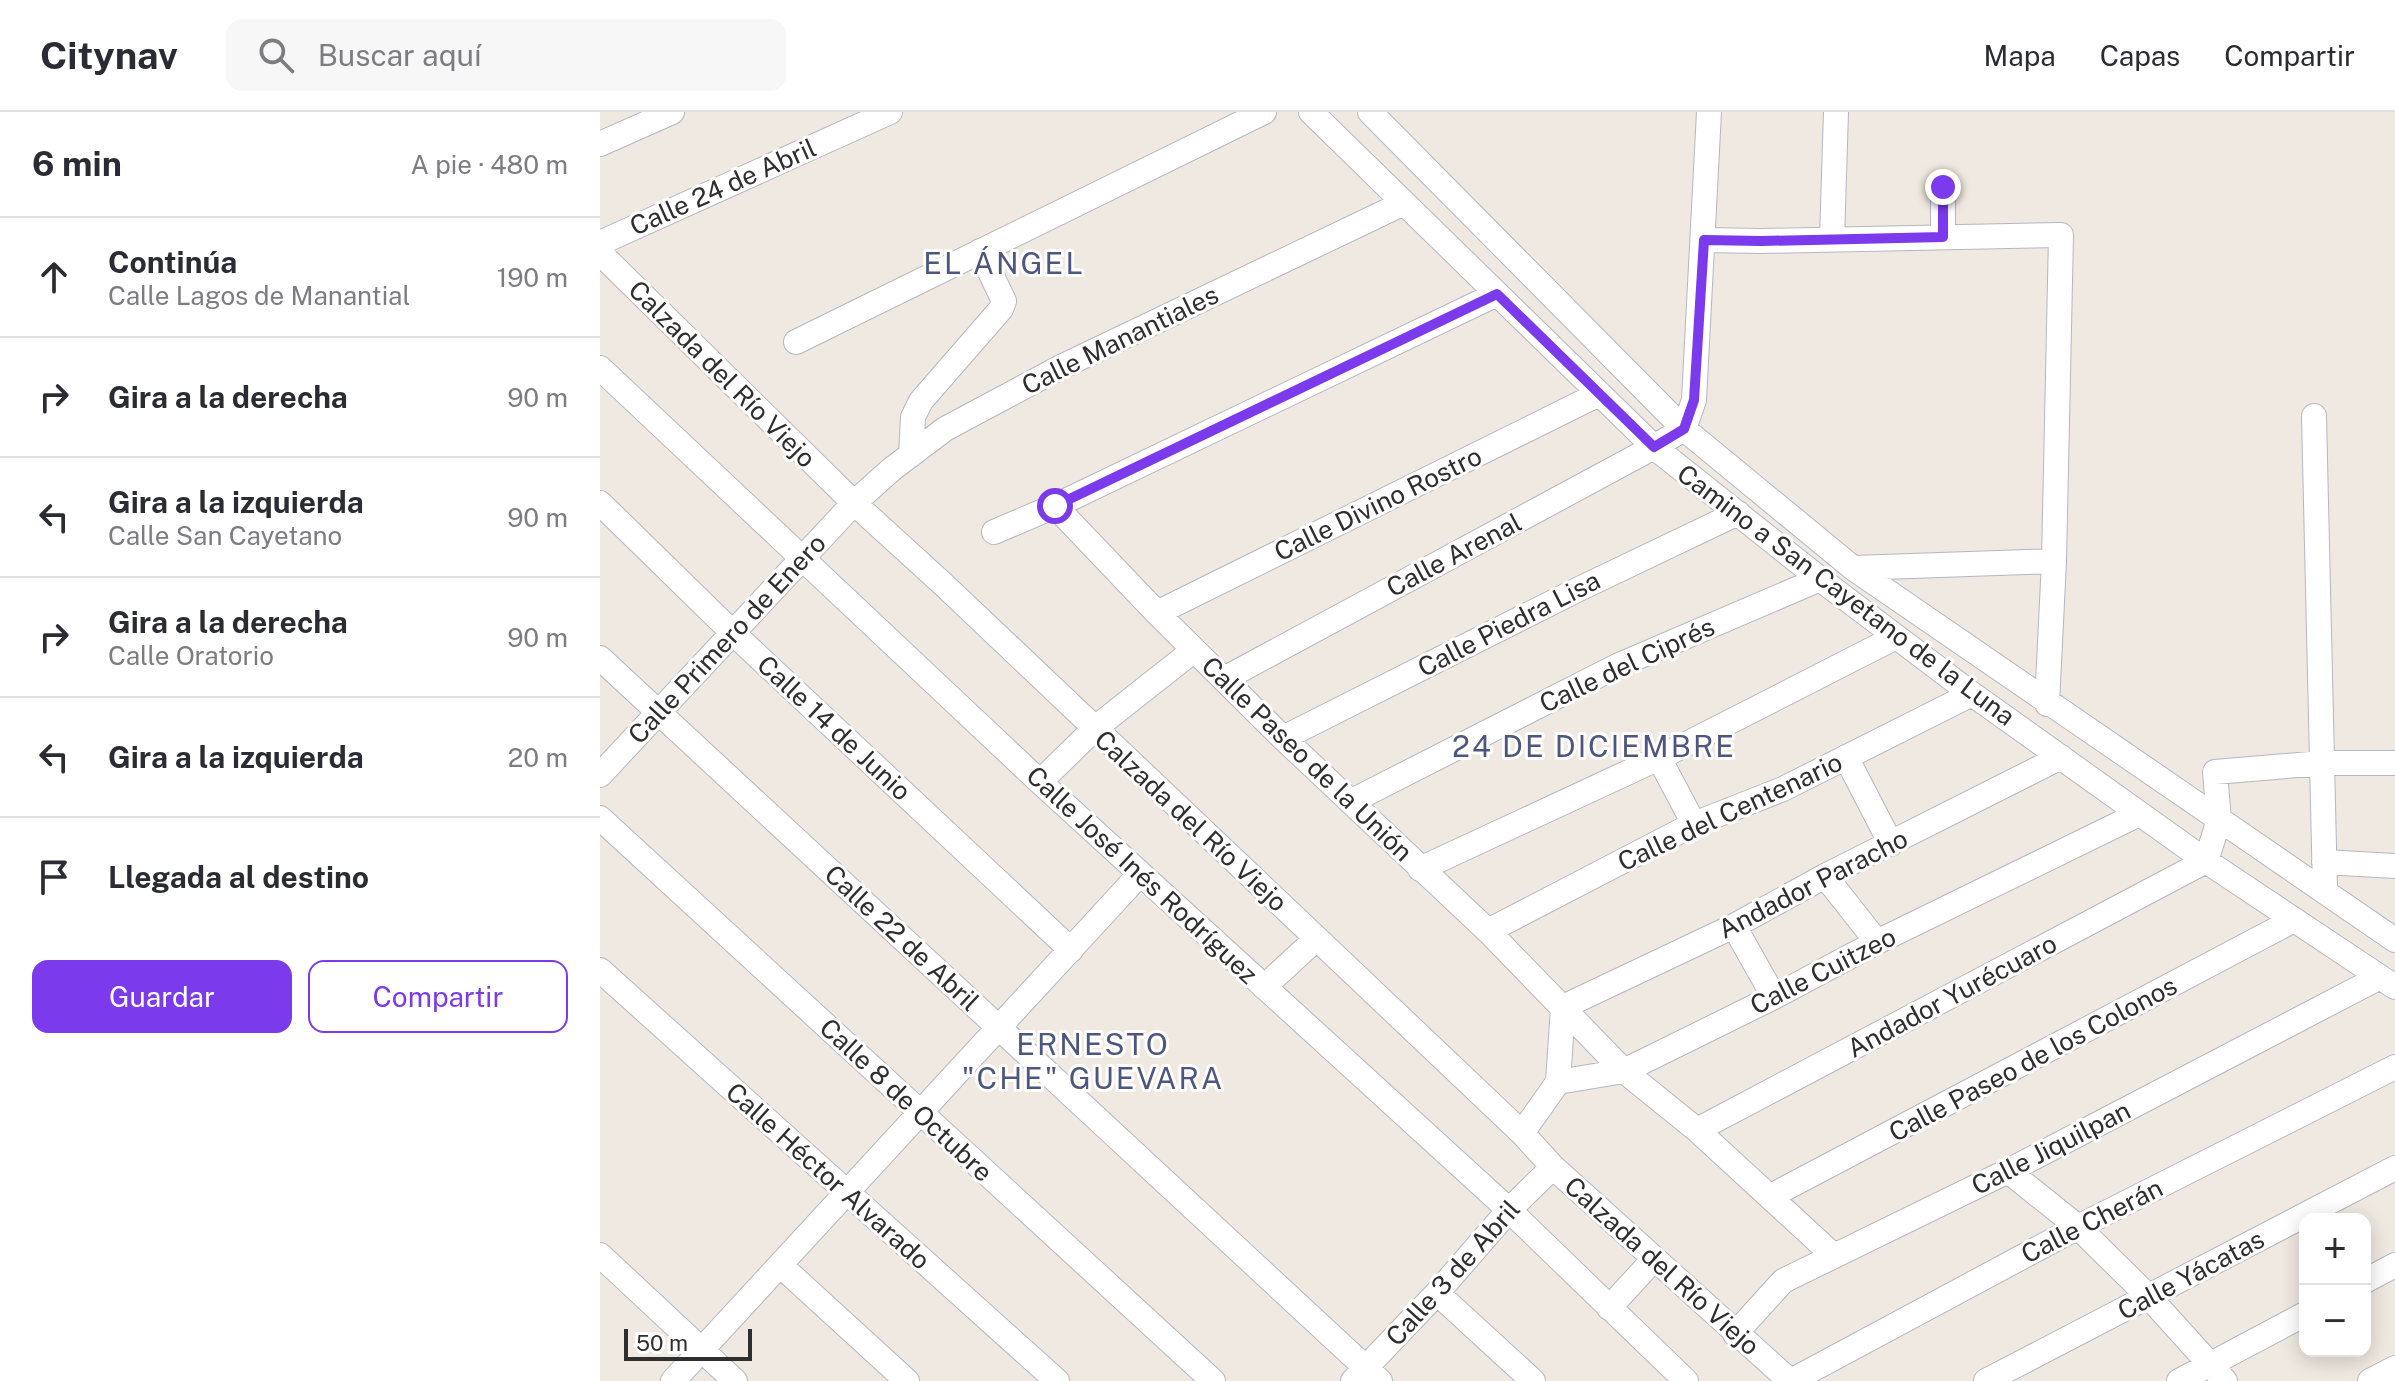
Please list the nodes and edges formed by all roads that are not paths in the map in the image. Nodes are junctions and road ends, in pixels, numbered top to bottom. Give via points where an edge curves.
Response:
1 (672, 112) edge
2 (890, 112) edge
3 (1264, 112) edge
4 (1311, 112) edge
5 (1370, 112) edge
6 (1709, 112) edge
7 (1836, 112) edge
8 (602, 139) edge
9 (1943, 187) dead end
10 (1404, 203) junction
11 (1943, 237) junction
12 (1832, 239) junction
13 (1704, 240) junction
14 (600, 243) edge
15 (980, 251) junction
16 (600, 253) edge
17 (1497, 294) junction
18 (796, 342) dead end
19 (600, 368) edge
20 (1599, 394) junction
21 (2314, 416) dead end
22 (1684, 429) junction
23 (1654, 447) junction
24 (911, 455) junction
25 (600, 503) edge
26 (854, 503) junction
27 (1055, 506) junction
28 (1738, 513) junction
29 (994, 532) dead end
30 (802, 558) junction
31 (2054, 561) junction
32 (1853, 568) junction
33 (1820, 579) junction
34 (1157, 613) junction
35 (733, 633) junction
36 (1896, 637) junction
37 (1194, 650) junction
38 (600, 658) edge
39 (1224, 679) junction
40 (1972, 694) junction
41 (2047, 704) junction
42 (659, 713) junction
43 (1094, 729) junction
44 (1283, 738) junction
45 (1846, 757) junction
46 (2061, 757) junction
47 (1659, 758) junction
48 (2322, 763) junction
49 (2395, 763) edge
50 (600, 775) edge
51 (1040, 782) junction
52 (1352, 801) junction
53 (2139, 814) junction
54 (600, 818) edge
55 (2219, 820) junction
56 (1694, 824) junction
57 (1891, 844) junction
58 (2206, 861) junction
59 (2324, 862) junction
60 (2395, 866) edge
61 (1420, 869) junction
62 (1140, 874) junction
63 (1825, 876) junction
64 (2325, 890) junction
65 (2294, 920) junction
66 (1734, 926) junction
67 (1488, 931) junction
68 (1316, 939) junction
69 (2395, 940) edge
70 (1877, 942) junction
71 (1071, 950) junction
72 (600, 970) edge
73 (2388, 982) edge
74 (1264, 987) junction
75 (1774, 997) junction
76 (1563, 1007) junction
77 (1000, 1028) junction
78 (2395, 1067) edge
79 (1624, 1071) junction
80 (1558, 1082) junction
81 (920, 1114) junction
82 (1697, 1130) junction
83 (1522, 1133) junction
84 (1553, 1167) junction
85 (2395, 1168) edge
86 (2008, 1171) junction
87 (845, 1192) junction
88 (1771, 1196) junction
89 (1509, 1210) junction
90 (2078, 1227) junction
91 (600, 1255) edge
92 (1833, 1255) junction
93 (1654, 1259) junction
94 (780, 1265) junction
95 (2395, 1265) edge
96 (2371, 1278) edge
97 (1437, 1293) junction
98 (2149, 1297) junction
99 (1609, 1308) junction
100 (2299, 1318) edge
101 (1735, 1334) junction
102 (701, 1351) junction
103 (2395, 1368) edge
104 (2218, 1373) edge
105 (1367, 1377) edge
106 (673, 1381) edge
107 (735, 1381) edge
108 (907, 1381) edge
109 (1057, 1381) edge
110 (1213, 1381) edge
111 (1533, 1381) edge
112 (1686, 1381) edge
113 (1790, 1381) edge
114 (1986, 1381) edge
115 (2179, 1381) edge
116 (2370, 1381) edge

1 - 8 street
2 - 14 street, Calle 24 de Abril
3 - 15 street
4 - 10 street, Camino a San Cayetano de la Luna
5 - 22 street, Camino a San Cayetano de la Luna
6 - 13 street
7 - 12 street
9 - 11 street
10 - 17 street, Camino a San Cayetano de la Luna
10 - 24 street, Calle Manantiales via 1061,367 945,429
11 - 12 street
11 - 31 street via 2061,235
12 - 13 street
13 - 22 street via 1694,400
15 - 18 street
15 - 24 street via 1004,301 921,401 913,417
16 - 26 street, Calzada del Río Viejo
17 - 20 street, Camino a San Cayetano de la Luna
17 - 27 street
19 - 30 street, Calle José Inés Rodríguez
20 - 23 street, Camino a San Cayetano de la Luna
20 - 34 street, Calle Divino Rostro
21 - 48 street
22 - 23 street, Calle Arenal
22 - 32 street, Camino a San Cayetano de la Luna
23 - 28 street, Camino a San Cayetano de la Luna
23 - 39 street, Calle Arenal
24 - 26 street, Calle Manantiales
25 - 35 street, Calle 14 de Junio
26 - 30 street, Calle Primero de Enero
26 - 43 street, Calzada del Río Viejo
27 - 29 street
27 - 34 street, Calle Paseo de la Unión
28 - 33 street, Camino a San Cayetano de la Luna
28 - 44 street, Calle Piedra Lisa
30 - 35 street, Calle Primero de Enero
30 - 51 street, Calle José Inés Rodríguez
31 - 32 street
31 - 41 street
32 - 41 street, Camino a San Cayetano de la Luna
33 - 36 street, Camino a San Cayetano de la Luna
33 - 52 street, Calle del Ciprés via 1617,666
34 - 37 street, Calle Paseo de la Unión
35 - 42 street, Calle Primero de Enero
35 - 71 street, Calle 14 de Junio
36 - 40 street, Camino a San Cayetano de la Luna
36 - 47 street
37 - 39 street, Calle Paseo de la Unión
37 - 43 street
38 - 42 street, Calle 22 de Abril
39 - 44 street, Calle Paseo de la Unión
40 - 45 street, Calle del Centenario
40 - 46 street, Camino a San Cayetano de la Luna
41 - 55 street, Camino a San Cayetano de la Luna
42 - 50 street, Calle Primero de Enero
42 - 77 street, Calle 22 de Abril
43 - 51 street
43 - 68 street, Calzada del Río Viejo
44 - 52 street, Calle Paseo de la Unión
45 - 56 street, Calle del Centenario
45 - 57 street
46 - 53 street, Camino a San Cayetano de la Luna
46 - 57 street, Andador Paracho
47 - 56 street
47 - 61 street
48 - 49 street
48 - 55 street via 2215,772
48 - 59 street
51 - 62 street, Calle José Inés Rodríguez
52 - 61 street, Calle Paseo de la Unión
53 - 58 street, Camino a San Cayetano de la Luna
53 - 70 street, Calle Cuitzeo
54 - 81 street, Calle 8 de Octubre
55 - 58 street
55 - 64 street, Camino a San Cayetano de la Luna
56 - 67 street, Calle del Centenario
57 - 63 street, Andador Paracho
58 - 65 street, Camino a San Cayetano de la Luna
58 - 82 street, Andador Yurécuaro
59 - 60 street
59 - 64 street
61 - 67 street, Calle Paseo de la Unión
62 - 71 street
62 - 74 street, Calle José Inés Rodríguez
63 - 66 street, Andador Paracho
63 - 70 street
64 - 69 street, Camino a San Cayetano de la Luna
65 - 73 street, Camino a San Cayetano de la Luna
65 - 88 street, Calle Paseo de los Colonos
66 - 75 street
66 - 76 street, Andador Paracho
67 - 76 street, Calle Paseo de la Unión
68 - 74 street
68 - 83 street, Calzada del Río Viejo
70 - 75 street, Calle Cuitzeo
71 - 77 street
72 - 87 street, Calle Héctor Alvarado
73 - 86 street, Calle Jiquilpan
74 - 89 street, Calle José Inés Rodríguez
75 - 79 street, Calle Cuitzeo
76 - 79 street, Calle Paseo de la Unión
76 - 80 street
77 - 81 street
77 - 105 street, Calle 22 de Abril
78 - 90 street, Calle Cherán
79 - 80 street, Calle Cuitzeo
79 - 82 street, Calle Paseo de la Unión
80 - 83 street
81 - 87 street
81 - 110 street, Calle 8 de Octubre
82 - 88 street, Calle Paseo de la Unión
83 - 84 street, Calzada del Río Viejo
84 - 89 street, Calle 3 de Abril
84 - 93 street, Calzada del Río Viejo
85 - 98 street, Calle Yácatas
86 - 90 street
86 - 92 street, Calle Jiquilpan
87 - 94 street
87 - 109 street, Calle Héctor Alvarado
88 - 92 street, Calle Paseo de la Unión
89 - 97 street, Calle 3 de Abril
89 - 99 street, Calle José Inés Rodríguez
90 - 98 street
90 - 113 street, Calle Cherán
91 - 102 street
92 - 101 street, Calle Jiquilpan via 1783,1281
93 - 99 street
93 - 101 street, Calzada del Río Viejo
94 - 102 street
94 - 108 street
95 - 96 street
97 - 105 street, Calle 3 de Abril
97 - 111 street
98 - 104 street
98 - 114 street, Calle Yácatas
99 - 112 street, Calle José Inés Rodríguez
100 - 104 street
101 - 113 street, Calzada del Río Viejo
102 - 106 street
102 - 107 street
103 - 116 street
104 - 115 street

